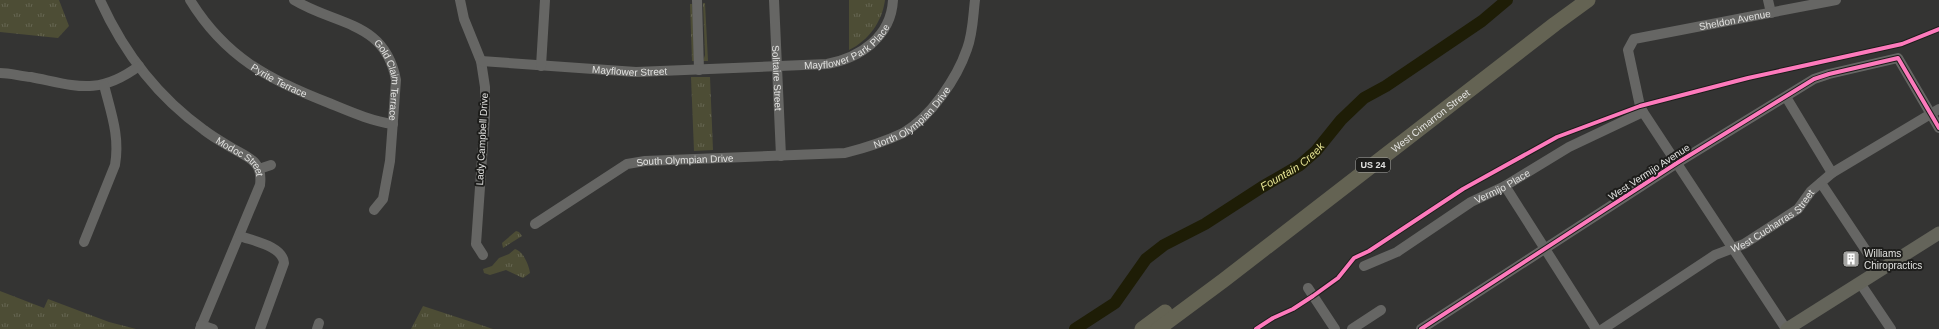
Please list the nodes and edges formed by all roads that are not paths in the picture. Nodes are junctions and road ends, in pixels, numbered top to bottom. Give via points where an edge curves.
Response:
1 (100, 0) edge
2 (190, 0) edge
3 (294, 0) edge
4 (460, 0) edge
5 (545, 0) edge
6 (697, 0) edge
7 (774, 0) edge
8 (893, 0) edge
9 (975, 0) edge
10 (1570, 0) edge
11 (1588, 0) edge
12 (1768, 0) edge
13 (1836, 0) edge
14 (1771, 12) junction
15 (481, 61) junction
16 (139, 66) junction
17 (541, 66) junction
18 (778, 66) junction
19 (700, 70) junction
20 (0, 74) edge
21 (104, 85) junction
22 (1786, 97) junction
23 (1935, 111) edge
24 (1643, 112) junction
25 (393, 124) junction
26 (1939, 128) edge
27 (782, 156) junction
28 (1677, 163) junction
29 (271, 165) dead end
30 (259, 169) junction
31 (1832, 173) junction
32 (1822, 183) junction
33 (1505, 186) junction
34 (374, 210) dead end
35 (535, 224) dead end
36 (1939, 233) edge
37 (240, 236) junction
38 (84, 242) dead end
39 (1733, 249) junction
40 (1544, 250) junction
41 (483, 255) dead end
42 (1364, 266) dead end
43 (1879, 270) junction
44 (1860, 283) junction
45 (1308, 288) dead end
46 (1381, 310) dead end
47 (201, 327) edge
48 (213, 329) edge
49 (260, 329) edge
50 (1142, 329) edge
51 (1158, 329) edge
52 (1335, 329) edge
53 (1352, 329) edge
54 (1421, 329) edge
55 (1596, 329) edge
56 (1603, 329) edge
57 (1787, 329) edge
58 (1891, 329) edge

1 - 16 street, Modoc Street via 117,33
2 - 25 street, Pyrite Terrace via 201,17 228,47 267,76 366,118
3 - 25 street, Gold Claim Terrace via 307,8 360,28 382,46 394,67 396,80
4 - 15 street, Lady Campbell Drive via 464,20
5 - 17 street
6 - 19 street
7 - 18 street, Solitaire Street
8 - 18 street, Mayflower Park Place via 891,14 884,29 864,51 848,59 826,64
9 - 27 street, North Olympian Drive via 967,48 953,82 929,111 904,132 873,146 845,153
10 - 50 highway, West Cimarron Street / US 24
11 - 51 highway, West Cimarron Street / US 24
12 - 14 street
13 - 14 street, Sheldon Avenue
14 - 24 street, Sheldon Avenue via 1634,40 1628,50
15 - 17 street, Mayflower Street
15 - 41 street, Lady Campbell Drive via 485,87 485,116 476,244
16 - 21 street
16 - 30 street, Modoc Street via 168,100 194,123 249,157
17 - 19 street, Mayflower Street via 636,72
18 - 19 street, Mayflower Street
18 - 27 street, Solitaire Street
20 - 21 street via 77,86
21 - 38 street via 117,133 117,154
22 - 23 street, West Vermijo Avenue via 1814,79 1898,58
22 - 28 street, West Vermijo Avenue
22 - 31 street
23 - 26 street
23 - 31 street, West Cucharras Street
24 - 28 street
24 - 33 street, Vermijo Place via 1569,148
25 - 34 street, Gold Claim Terrace via 390,162 383,199
27 - 35 street, South Olympian Drive via 645,161 628,164
28 - 39 street
28 - 40 street, West Vermijo Avenue
29 - 30 street
30 - 37 street, Modoc Street via 260,185
31 - 32 street, West Cucharras Street
32 - 39 street, West Cucharras Street via 1798,209
32 - 43 street
33 - 40 street
33 - 42 street, Vermijo Place via 1471,202 1397,252
36 - 43 main road
37 - 47 street, Modoc Street
37 - 49 street via 274,249 284,257
39 - 56 street, West Cucharras Street via 1715,255
39 - 57 street
40 - 54 street, West Vermijo Avenue
40 - 55 street
43 - 44 main road
44 - 57 main road
44 - 58 street
45 - 52 street
46 - 53 street
47 - 48 street

